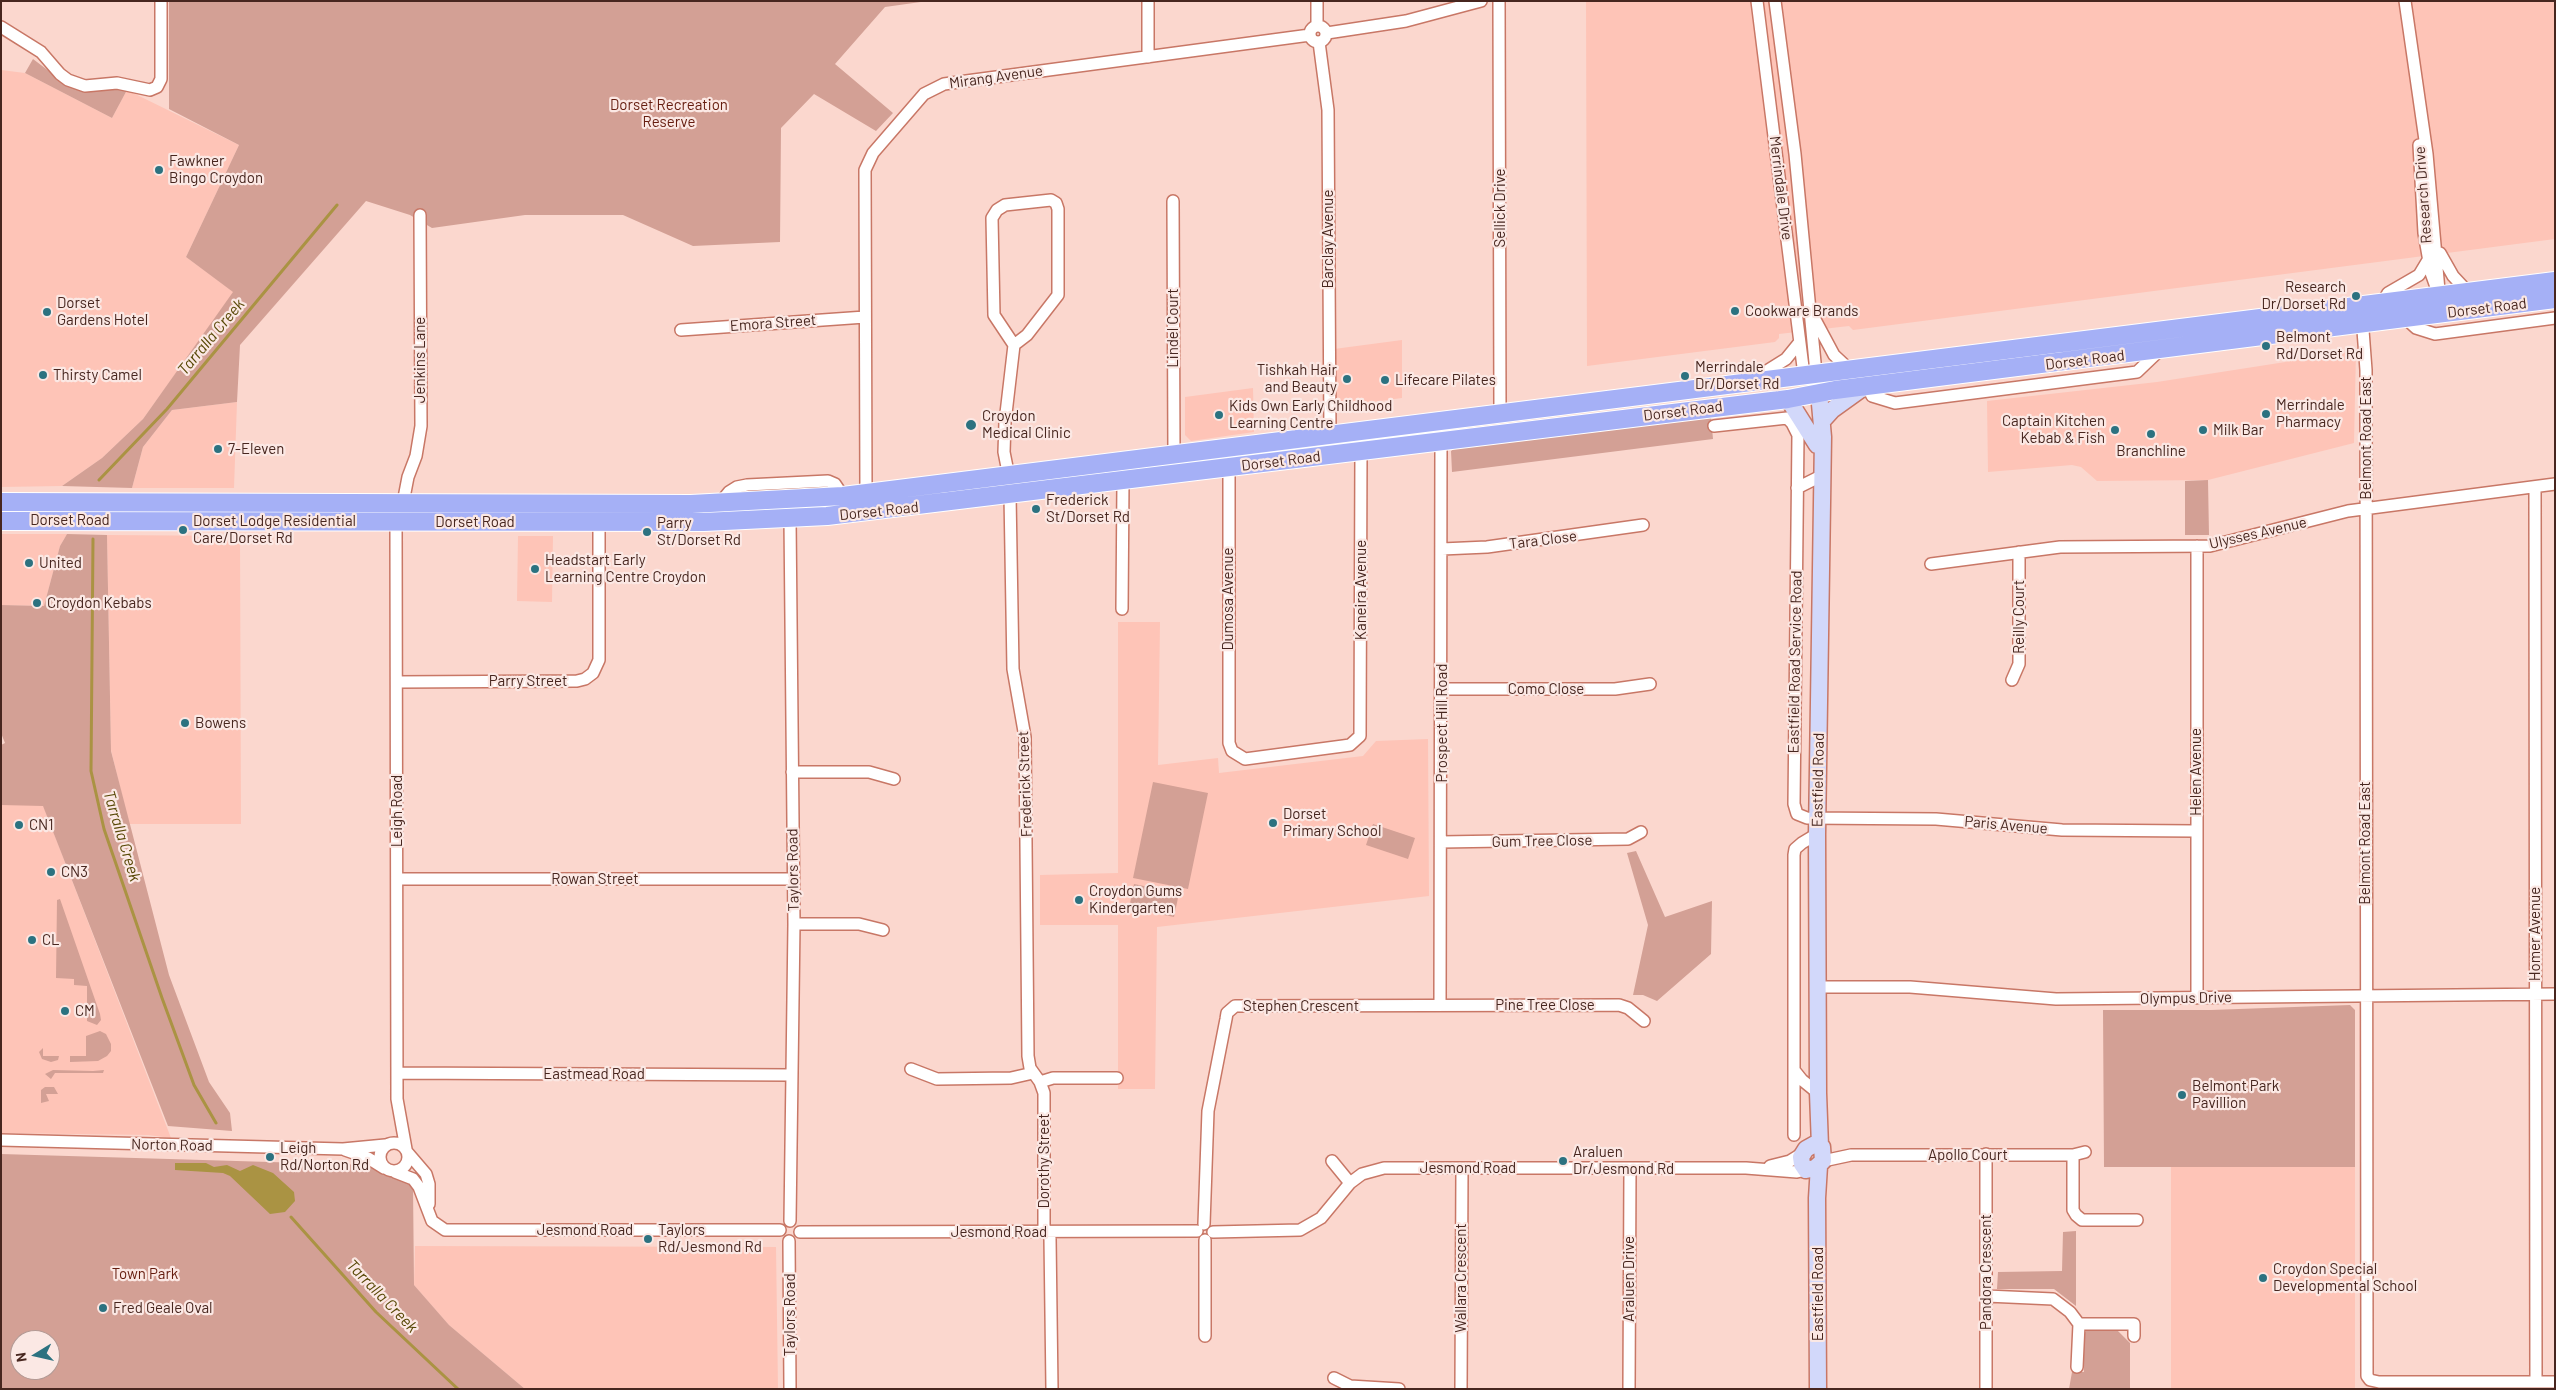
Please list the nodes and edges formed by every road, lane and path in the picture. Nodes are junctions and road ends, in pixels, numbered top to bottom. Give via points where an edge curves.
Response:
1 (161, 1) edge
2 (1148, 1) edge
3 (1317, 1) edge
4 (1481, 1) edge
5 (1499, 1) edge
6 (1757, 1) edge
7 (1775, 1) edge
8 (2404, 1) edge
9 (1, 27) edge
10 (1322, 29) junction
11 (1315, 39) junction
12 (1781, 41) junction
13 (1762, 43) junction
14 (1148, 56) junction
15 (2417, 93) junction
16 (1795, 154) junction
17 (1777, 157) junction
18 (1172, 201) dead end
19 (420, 215) dead end
20 (2436, 239) junction
21 (2428, 260) junction
22 (2555, 281) edge
23 (2468, 292) junction
24 (2440, 296) junction
25 (2555, 299) edge
26 (2383, 302) junction
27 (1808, 306) junction
28 (2361, 306) junction
29 (2441, 314) junction
30 (865, 317) junction
31 (2405, 318) junction
32 (2555, 318) edge
33 (2363, 324) junction
34 (2180, 328) junction
35 (681, 330) dead end
36 (1799, 343) junction
37 (1014, 345) junction
38 (2182, 347) junction
39 (1850, 369) junction
40 (1810, 374) junction
41 (1749, 382) junction
42 (1866, 387) junction
43 (1814, 394) junction
44 (1788, 398) junction
45 (1500, 415) junction
46 (1822, 420) junction
47 (1714, 426) dead end
48 (1502, 433) junction
49 (1330, 436) junction
50 (1441, 441) junction
51 (1817, 445) junction
52 (1227, 449) junction
53 (1361, 450) junction
54 (1174, 456) junction
55 (1229, 467) junction
56 (1821, 470) junction
57 (1009, 477) junction
58 (1123, 481) junction
59 (2555, 484) edge
60 (2535, 487) junction
61 (1797, 488) junction
62 (866, 494) junction
63 (1010, 495) junction
64 (843, 496) junction
65 (789, 500) junction
66 (1, 502) edge
67 (25, 502) junction
68 (218, 503) junction
69 (403, 503) junction
70 (720, 503) junction
71 (2366, 508) junction
72 (790, 519) junction
73 (1, 520) edge
74 (24, 520) junction
75 (218, 521) junction
76 (396, 522) junction
77 (599, 522) junction
78 (1643, 525) dead end
79 (2197, 546) junction
80 (1442, 549) junction
81 (2019, 552) junction
82 (1930, 564) dead end
83 (1122, 609) dead end
84 (2012, 680) dead end
85 (397, 682) junction
86 (1650, 684) dead end
87 (1442, 689) junction
88 (1361, 730) joint
89 (792, 772) junction
90 (894, 779) dead end
91 (1817, 827) junction
92 (2195, 830) junction
93 (1642, 832) dead end
94 (1441, 842) junction
95 (397, 879) junction
96 (792, 879) junction
97 (794, 924) junction
98 (883, 930) dead end
99 (1817, 987) junction
100 (2365, 994) junction
101 (2535, 994) junction
102 (2555, 994) edge
103 (2197, 998) junction
104 (1440, 1005) junction
105 (1644, 1021) dead end
106 (911, 1069) dead end
107 (1794, 1070) junction
108 (397, 1073) junction
109 (790, 1074) junction
110 (1037, 1078) junction
111 (1117, 1078) dead end
112 (1818, 1095) junction
113 (397, 1099) junction
114 (1794, 1135) dead end
115 (1, 1140) edge
116 (386, 1145) junction
117 (343, 1149) junction
118 (407, 1151) junction
119 (2085, 1152) dead end
120 (1986, 1154) junction
121 (2073, 1155) junction
122 (1813, 1158) junction
123 (1332, 1161) dead end
124 (1462, 1168) junction
125 (1630, 1168) junction
126 (1746, 1168) junction
127 (389, 1170) junction
128 (1350, 1183) junction
129 (429, 1212) junction
130 (2137, 1220) dead end
131 (790, 1221) junction
132 (1200, 1227) junction
133 (780, 1230) junction
134 (800, 1232) junction
135 (1047, 1232) junction
136 (1209, 1236) junction
137 (789, 1241) junction
138 (1987, 1296) junction
139 (2079, 1324) junction
140 (1205, 1336) dead end
141 (2134, 1336) dead end
142 (2076, 1368) dead end
143 (1334, 1378) dead end
144 (2536, 1382) junction
145 (2555, 1382) edge
146 (790, 1389) edge
147 (1052, 1389) edge
148 (1399, 1389) edge
149 (1461, 1389) edge
150 (1629, 1389) edge
151 (1818, 1389) edge
152 (1986, 1389) edge

1 - 9 street via 161,79 157,87 150,90 126,83 85,86 68,80 41,52
2 - 14 street
3 - 10 street
4 - 10 street via 1406,21
5 - 45 street, Sellick Drive
6 - 13 street, Merrindale Drive
7 - 12 street, Merrindale Drive
8 - 15 street, Research Drive
10 - 11 street via 1311,30
11 - 14 street, Mirang Avenue
11 - 49 street, Barclay Avenue via 1328,110
12 - 13 street
12 - 16 street, Merrindale Drive
13 - 17 street, Merrindale Drive
14 - 30 street, Mirang Avenue via 944,84 924,94 867,164
15 - 20 street, Research Drive
15 - 21 street, Research Drive
16 - 17 street
16 - 27 street, Merrindale Drive
17 - 36 street, Merrindale Drive
18 - 54 street, Lindel Court
19 - 69 street, Jenkins Lane via 421,426
20 - 23 street via 2446,266
20 - 24 street, Research Drive
21 - 24 street, Research Drive
21 - 26 street via 2419,275 2388,293
22 - 23 main road, Dorset Road
23 - 24 main road, Dorset Road
24 - 26 main road, Dorset Road
24 - 29 street, Research Drive
25 - 29 main road, Dorset Road
26 - 28 main road, Dorset Road
27 - 39 street via 1834,355
27 - 40 street, Merrindale Drive
28 - 33 street, Belmont Road East
28 - 34 main road, Dorset Road
29 - 31 main road, Dorset Road
30 - 35 street, Emora Street
30 - 62 street, Mirang Avenue
31 - 32 street via 2416,328 2434,334
31 - 33 main road, Dorset Road
33 - 38 main road, Dorset Road
33 - 71 street, Belmont Road East
34 - 38 main road
34 - 39 main road, Dorset Road
36 - 40 street, Merrindale Drive
36 - 41 street via 1786,359
37 - 37 street via 994,315 992,218 1005,206 1051,200 1056,202 1058,209 1058,295 1027,335
37 - 57 street via 1005,422 1004,452
38 - 42 main road, Dorset Road
39 - 40 main road, Dorset Road
40 - 41 main road, Dorset Road
40 - 43 main road, Eastfield Road
41 - 45 main road, Dorset Road
42 - 43 main road, Dorset Road
42 - 46 main road
43 - 44 main road, Dorset Road
43 - 46 main road, Eastfield Road
43 - 51 main road, Eastfield Road
44 - 48 main road, Dorset Road
44 - 51 main road
45 - 48 main road
45 - 49 main road, Dorset Road
46 - 56 main road, Eastfield Road
47 - 61 street, Eastfield Road Service Road via 1787,418 1798,434
48 - 50 main road, Dorset Road
49 - 52 main road, Dorset Road
50 - 53 main road, Dorset Road
50 - 80 street, Prospect Hill Road
51 - 56 main road, Eastfield Road
52 - 54 main road, Dorset Road
52 - 55 main road
53 - 55 main road, Dorset Road
53 - 88 street, Kaneira Avenue
54 - 57 main road, Dorset Road
55 - 58 main road, Dorset Road
55 - 88 street, Dumosa Avenue via 1228,731 1232,752 1245,758 1350,745
56 - 61 street
56 - 91 main road, Eastfield Road
57 - 62 main road, Dorset Road
57 - 63 main road
58 - 63 main road, Dorset Road
58 - 83 street
59 - 60 street, Ulysses Avenue
60 - 71 street, Ulysses Avenue
60 - 101 street, Homer Avenue
61 - 91 street, Eastfield Road Service Road via 1794,804 1800,816
62 - 64 main road, Dorset Road
63 - 72 main road, Dorset Road
63 - 110 street, Frederick Street via 1013,669 1025,737 1028,1056 1030,1068
64 - 65 main road, Dorset Road
64 - 70 street via 835,484 828,481 765,484 736,487
65 - 70 main road, Dorset Road
65 - 72 main road
66 - 67 main road, Dorset Road
67 - 68 main road, Dorset Road
67 - 74 main road
68 - 69 main road, Dorset Road
68 - 75 main road
69 - 70 main road, Dorset Road
69 - 76 main road
71 - 79 street, Ulysses Avenue via 2210,546
71 - 100 street, Belmont Road East
72 - 77 main road, Dorset Road
72 - 89 street, Taylors Road
73 - 74 main road, Dorset Road
74 - 75 main road, Dorset Road
75 - 76 main road, Dorset Road
76 - 77 main road, Dorset Road
76 - 85 street, Leigh Road
77 - 85 street, Parry Street via 599,660 593,674 577,681
78 - 80 street, Tara Close via 1487,547
79 - 81 street, Ulysses Avenue via 2078,546
79 - 92 street, Helen Avenue
80 - 87 street, Prospect Hill Road
81 - 82 street, Ulysses Avenue
81 - 84 street, Reilly Court via 2019,664
85 - 95 street, Leigh Road
86 - 87 street, Como Close via 1615,689
87 - 94 street, Prospect Hill Road
89 - 90 street via 869,772
89 - 96 street, Taylors Road
91 - 92 street, Paris Avenue via 1936,819 2062,830
91 - 99 main road, Eastfield Road
91 - 107 street via 1795,849 1794,855
92 - 103 street, Helen Avenue
93 - 94 street, Gum Tree Close via 1628,839
94 - 104 street, Prospect Hill Road
95 - 96 street, Rowan Street
95 - 108 street, Leigh Road
96 - 97 street, Taylors Road
97 - 98 street via 859,924
97 - 109 street, Taylors Road
99 - 103 street, Olympus Drive via 1910,987 2056,998
99 - 112 main road, Eastfield Road
100 - 101 street, Olympus Drive
100 - 103 street, Olympus Drive
100 - 144 street, Belmont Road East via 2366,1376 2379,1382
101 - 102 street, Olympus Drive
101 - 144 street, Homer Avenue
104 - 105 street, Pine Tree Close via 1619,1005
104 - 132 street, Stephen Crescent via 1239,1005 1231,1009 1227,1013 1208,1111
106 - 110 street via 937,1079
107 - 112 street
107 - 114 street
108 - 109 street, Eastmead Road
108 - 113 street, Leigh Road
109 - 131 street, Taylors Road
110 - 111 street
110 - 135 street, Dorothy Street via 1044,1093 1044,1227
112 - 122 main road, Eastfield Road
113 - 116 street, Leigh Road via 393,1128
113 - 118 street, Leigh Road
115 - 117 street, Norton Road
116 - 117 street, Norton Road
116 - 118 street via 399,1144
116 - 127 street via 380,1154
117 - 127 street, Norton Road
118 - 127 street via 406,1165
118 - 129 street via 426,1174
119 - 121 street, Apollo Court
120 - 121 street, Apollo Court
120 - 122 street, Apollo Court
120 - 138 street, Pandora Crescent
121 - 130 street via 2073,1210 2076,1215 2082,1220
122 - 126 street, Jesmond Road
122 - 126 street, Jesmond Road via 1797,1172
122 - 151 main road, Eastfield Road via 1817,1198
123 - 128 street
124 - 125 street, Jesmond Road
124 - 128 street, Jesmond Road via 1384,1168 1362,1174
124 - 149 street, Wallara Crescent
125 - 126 street, Jesmond Road
125 - 150 street, Araluen Drive
127 - 129 street, Jesmond Road via 412,1179 419,1187
128 - 136 street, Jesmond Road via 1321,1218 1300,1230
129 - 133 street, Jesmond Road via 439,1228 454,1230
131 - 133 street
131 - 134 street via 798,1225
132 - 135 street, Jesmond Road
132 - 136 street via 1210,1226
133 - 137 street
134 - 135 street, Jesmond Road
134 - 137 street via 795,1240
135 - 147 street, Dorothy Street via 1050,1238
136 - 140 street
137 - 146 street, Taylors Road
138 - 139 street via 2053,1299
138 - 152 street, Pandora Crescent
139 - 141 street via 2134,1324
139 - 142 street
143 - 148 street via 1350,1386
144 - 145 street

